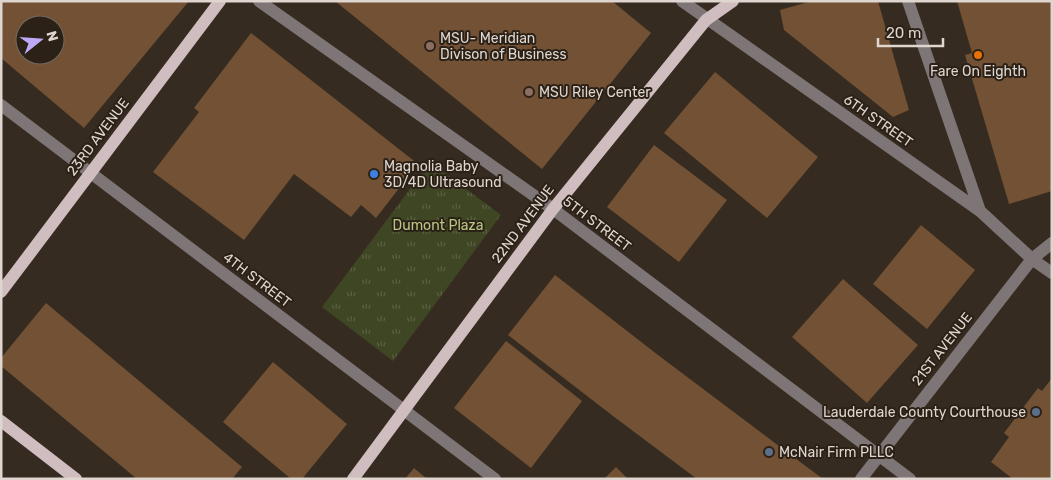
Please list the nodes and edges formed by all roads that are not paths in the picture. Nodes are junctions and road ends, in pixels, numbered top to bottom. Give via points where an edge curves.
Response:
1 (220, 1) edge
2 (259, 1) edge
3 (682, 1) edge
4 (732, 1) edge
5 (908, 1) edge
6 (706, 20) junction
7 (1, 105) edge
8 (89, 173) junction
9 (553, 209) junction
10 (980, 211) junction
11 (1052, 243) edge
12 (1032, 259) junction
13 (1052, 273) edge
14 (1, 292) edge
15 (404, 409) junction
16 (1, 421) edge
17 (878, 456) junction
18 (76, 479) edge
19 (353, 479) edge
20 (495, 479) edge
21 (861, 479) edge
22 (910, 479) edge

1 - 8 main road, 23RD AVENUE
2 - 9 street, 5TH STREET
3 - 6 street, 6TH STREET
4 - 6 main road, 22ND AVENUE
5 - 10 street
6 - 9 main road, 22ND AVENUE
6 - 10 street, 6TH STREET
7 - 8 street, 4TH STREET
8 - 14 main road, 23RD AVENUE
8 - 15 street, 4TH STREET
9 - 15 main road, 22ND AVENUE
9 - 17 street, 5TH STREET
10 - 12 street, 6TH STREET
11 - 12 street, 21ST AVENUE
12 - 13 street, 6TH STREET
12 - 17 street, 21ST AVENUE
15 - 19 main road, 22ND AVENUE
15 - 20 street, 4TH STREET
16 - 18 main road
17 - 21 street, 21ST AVENUE
17 - 22 street, 5TH STREET

